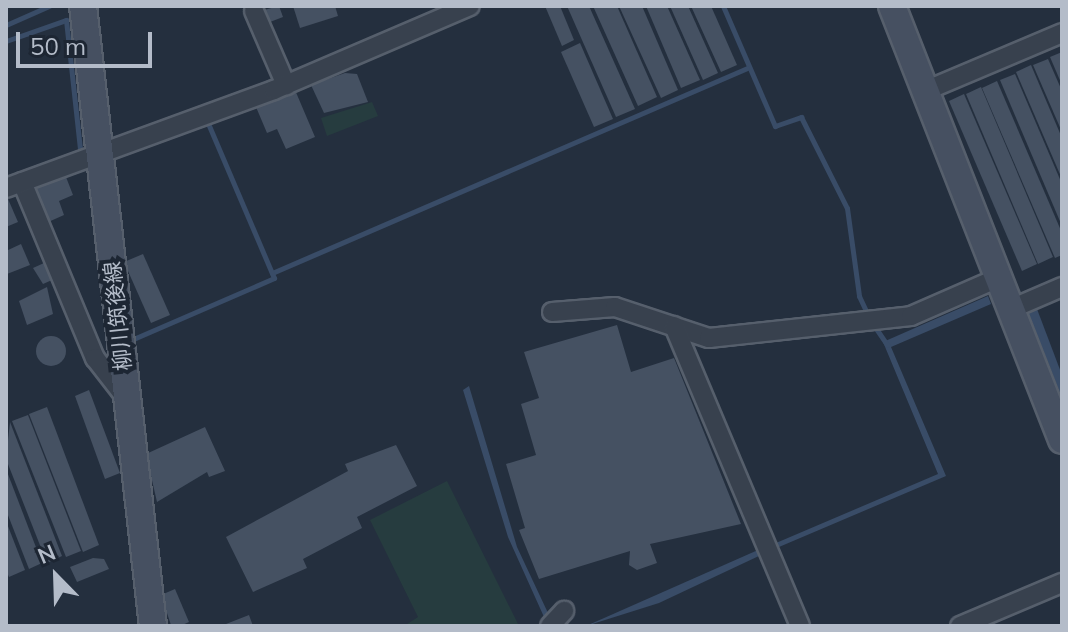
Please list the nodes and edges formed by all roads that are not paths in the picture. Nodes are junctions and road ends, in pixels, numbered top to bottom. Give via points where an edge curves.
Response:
1 (83, 6) edge
2 (470, 6) edge
3 (892, 6) edge
4 (254, 11) dead end
5 (1062, 33) edge
6 (286, 85) junction
7 (925, 91) junction
8 (99, 155) junction
9 (14, 185) edge
10 (998, 278) junction
11 (1062, 287) edge
12 (1011, 309) junction
13 (552, 312) dead end
14 (674, 326) junction
15 (127, 400) junction
16 (1062, 440) edge
17 (1062, 583) edge
18 (564, 611) dead end
19 (153, 626) edge
20 (550, 626) edge
21 (800, 626) edge
22 (960, 626) edge

1 - 8 main road, 柳川筑後線
2 - 6 street
3 - 7 main road
4 - 6 street
5 - 7 street
6 - 8 street
7 - 10 main road
8 - 9 street
8 - 15 main road, 柳川筑後線
9 - 15 street via 95,358
10 - 12 main road
10 - 14 street via 911,316 709,338
11 - 12 street
12 - 16 main road
13 - 14 street via 615,307
14 - 21 street
15 - 19 main road, 柳川筑後線
17 - 22 street
18 - 20 street

